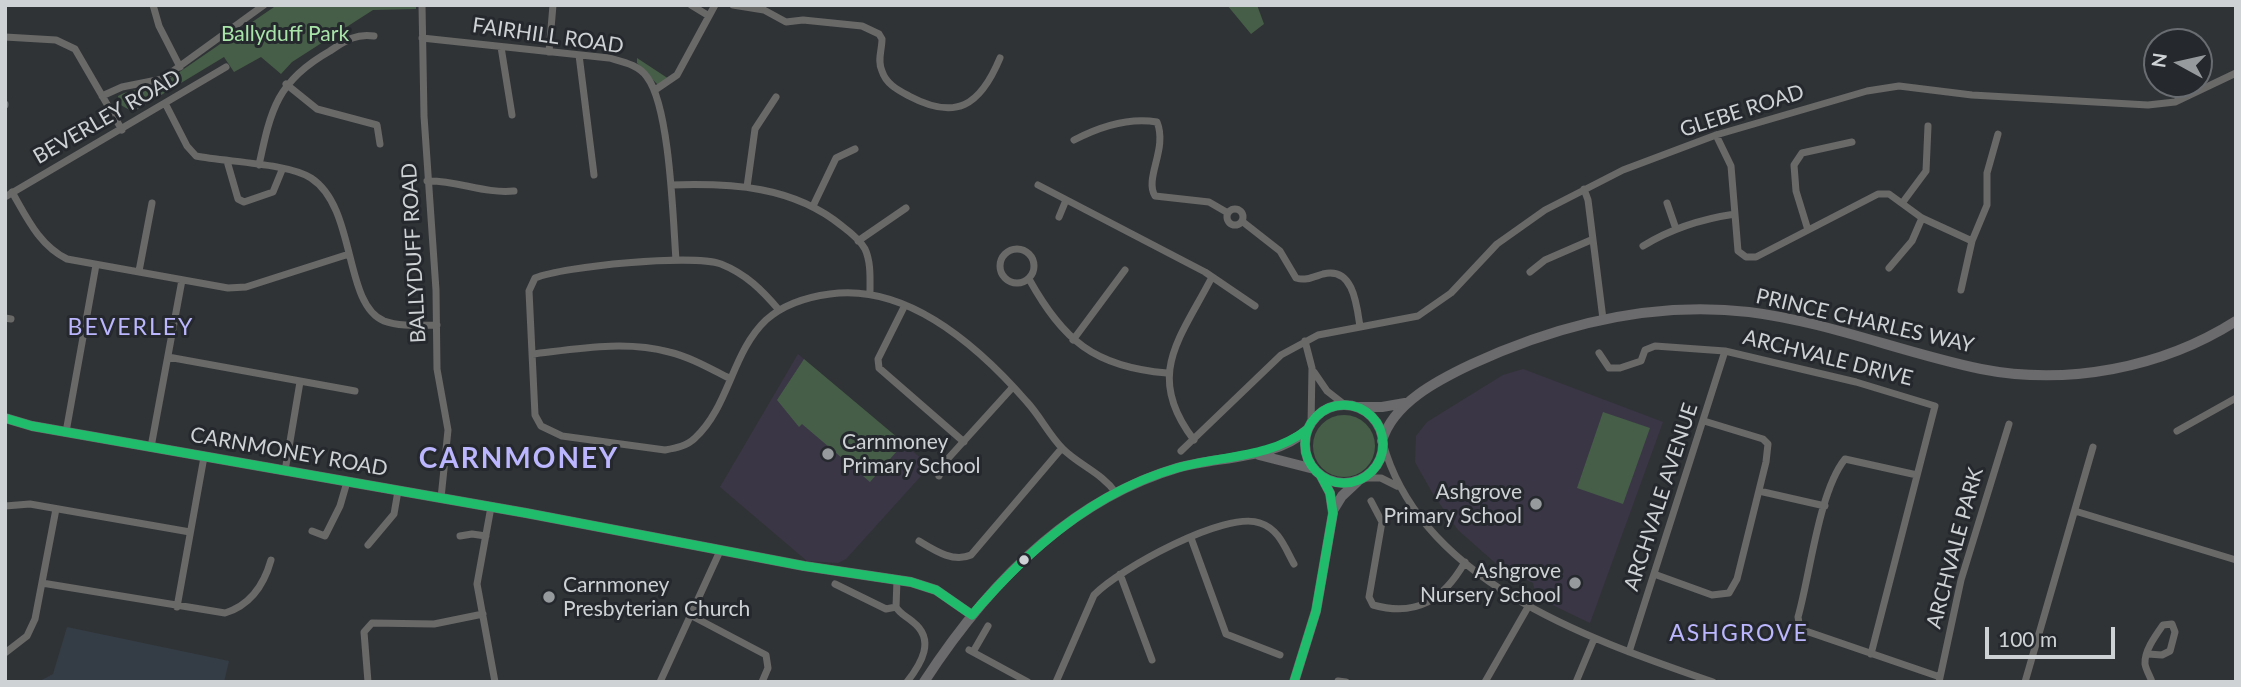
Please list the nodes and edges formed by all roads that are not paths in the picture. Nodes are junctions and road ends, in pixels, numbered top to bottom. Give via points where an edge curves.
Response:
1 (153, 5) edge
2 (422, 5) edge
3 (553, 5) edge
4 (691, 5) edge
5 (715, 5) edge
6 (733, 5) edge
7 (258, 7) edge
8 (709, 16) junction
9 (374, 36) dead end
10 (5, 37) edge
11 (422, 38) junction
12 (501, 47) junction
13 (548, 52) junction
14 (579, 55) junction
15 (1000, 58) dead end
16 (180, 67) junction
17 (226, 67) dead end
18 (2236, 73) edge
19 (286, 84) junction
20 (655, 90) junction
21 (102, 96) junction
22 (776, 97) dead end
23 (166, 105) junction
24 (512, 115) dead end
25 (1928, 126) dead end
26 (122, 130) junction
27 (1998, 134) dead end
28 (1716, 135) junction
29 (1074, 140) dead end
30 (1852, 142) dead end
31 (380, 144) dead end
32 (855, 149) dead end
33 (227, 161) junction
34 (259, 165) junction
35 (282, 170) junction
36 (594, 175) dead end
37 (427, 181) junction
38 (671, 184) junction
39 (1038, 185) dead end
40 (747, 187) junction
41 (1584, 189) junction
42 (514, 191) dead end
43 (9, 194) edge
44 (1066, 200) junction
45 (1903, 202) junction
46 (152, 203) dead end
47 (1667, 204) dead end
48 (813, 206) junction
49 (906, 208) dead end
50 (1228, 213) junction
51 (1735, 214) junction
52 (1059, 217) dead end
53 (1922, 218) junction
54 (1242, 222) junction
55 (1676, 229) junction
56 (1808, 230) junction
57 (1591, 240) junction
58 (858, 241) junction
59 (1972, 241) junction
60 (1643, 246) dead end
61 (349, 254) junction
62 (676, 260) junction
63 (96, 264) junction
64 (1889, 268) dead end
65 (1125, 270) dead end
66 (139, 271) junction
67 (1530, 272) dead end
68 (1212, 277) junction
69 (1029, 279) junction
70 (182, 280) junction
71 (1961, 290) dead end
72 (870, 292) junction
73 (905, 305) junction
74 (1255, 306) dead end
75 (779, 310) junction
76 (1603, 319) junction
77 (2236, 321) edge
78 (438, 325) junction
79 (1360, 327) junction
80 (1073, 340) junction
81 (1305, 341) junction
82 (1725, 351) junction
83 (1598, 353) dead end
84 (532, 354) junction
85 (168, 357) junction
86 (1312, 368) junction
87 (1167, 373) junction
88 (729, 378) junction
89 (300, 382) junction
90 (1012, 388) junction
91 (355, 391) dead end
92 (2236, 398) edge
93 (1409, 401) junction
94 (1348, 406) junction
95 (5, 418) edge
96 (1704, 421) junction
97 (2009, 424) dead end
98 (1309, 427) junction
99 (2177, 431) dead end
100 (66, 432) junction
101 (1194, 440) junction
102 (964, 442) junction
103 (1382, 442) junction
104 (151, 447) junction
105 (2093, 447) dead end
106 (1062, 448) junction
107 (1181, 451) dead end
108 (1248, 453) junction
109 (204, 457) junction
110 (285, 471) junction
111 (1318, 472) junction
112 (1917, 475) junction
113 (939, 476) dead end
114 (1360, 479) junction
115 (348, 482) junction
116 (1400, 489) junction
117 (398, 491) junction
118 (1759, 491) junction
119 (1116, 493) junction
120 (441, 498) junction
121 (1371, 501) dead end
122 (5, 506) edge
123 (1825, 506) junction
124 (491, 507) junction
125 (56, 509) junction
126 (2075, 511) junction
127 (1333, 513) junction
128 (312, 531) dead end
129 (190, 532) junction
130 (460, 536) dead end
131 (486, 536) junction
132 (1191, 538) junction
133 (919, 541) dead end
134 (368, 545) dead end
135 (720, 551) junction
136 (271, 559) dead end
137 (2236, 560) edge
138 (1465, 562) junction
139 (1294, 564) dead end
140 (1120, 574) junction
141 (1654, 574) junction
142 (897, 580) junction
143 (42, 583) junction
144 (835, 584) dead end
145 (177, 607) junction
146 (895, 607) junction
147 (1528, 607) junction
148 (483, 614) junction
149 (972, 615) junction
150 (692, 616) junction
151 (988, 626) dead end
152 (1594, 639) junction
153 (1629, 652) junction
154 (5, 653) edge
155 (1871, 654) junction
156 (2148, 654) junction
157 (1280, 655) dead end
158 (1152, 660) dead end
159 (1940, 679) edge
160 (368, 682) edge
161 (495, 682) edge
162 (660, 682) edge
163 (762, 682) edge
164 (907, 682) edge
165 (924, 682) edge
166 (1028, 682) edge
167 (1056, 682) edge
168 (1294, 682) edge
169 (1485, 682) edge
170 (1576, 682) edge
171 (1713, 682) edge
172 (2025, 682) edge
173 (2152, 682) edge

1 - 16 street
2 - 11 street, BALLYDUFF ROAD
3 - 13 street
4 - 8 street
5 - 8 street
6 - 15 street via 764,10 786,22 872,29 882,39 880,66 887,81 940,108 967,105 985,87
7 - 16 street
8 - 20 street via 677,75
9 - 19 street via 360,34 341,44 300,69
10 - 21 street via 56,40 75,49
11 - 12 street, FAIRHILL ROAD
11 - 37 street, BALLYDUFF ROAD
12 - 13 street, FAIRHILL ROAD
12 - 24 street
13 - 14 street, FAIRHILL ROAD
14 - 20 street, FAIRHILL ROAD via 630,64 646,75
14 - 36 street
16 - 21 street via 150,83
17 - 23 street, BEVERLEY ROAD
18 - 28 street, GLEBE ROAD via 2162,105 1972,95 1911,86 1885,88
19 - 31 street via 317,108 377,125
19 - 34 street via 269,117
20 - 38 street
21 - 26 street
22 - 40 street via 755,129
23 - 26 street, BEVERLEY ROAD
23 - 33 street via 196,156
25 - 45 street via 1926,171
26 - 43 street, BEVERLEY ROAD
27 - 59 street via 1987,173 1987,205
28 - 41 street, GLEBE ROAD
28 - 51 street via 1731,166
29 - 50 street via 1098,128 1142,120 1157,122 1161,132 1158,162 1151,180 1155,196 1209,202
30 - 56 street via 1802,153 1794,165 1796,191
32 - 48 street via 836,158
33 - 34 street
33 - 35 street via 233,188 244,202 273,192
34 - 35 street
35 - 61 street via 309,177 328,192
37 - 42 street
37 - 78 street, BALLYDUFF ROAD
38 - 40 street
38 - 62 street
39 - 44 street
40 - 48 street
41 - 57 street
41 - 79 street, GLEBE ROAD via 1519,226 1433,308 1409,318
43 - 63 street via 52,252
44 - 52 street
44 - 68 street
45 - 53 street
45 - 56 street via 1878,194
46 - 66 street
47 - 55 street
48 - 58 street
49 - 58 street
50 - 54 street via 1232,225
50 - 54 street via 1240,210
51 - 55 street
51 - 56 street via 1738,251 1746,257 1756,257
53 - 59 street
53 - 64 street via 1912,241
54 - 79 street via 1280,251 1296,278 1304,281 1326,273 1351,285
55 - 60 street
57 - 67 street via 1545,260
57 - 76 street
58 - 72 street via 869,264
59 - 71 street
61 - 70 street via 246,287
61 - 78 street via 366,306 373,313 385,321
62 - 75 street via 719,263 747,277
62 - 84 street via 545,273 535,278 529,291
63 - 66 street
63 - 100 street
65 - 80 street
66 - 70 street
68 - 74 street
68 - 87 street via 1171,355
69 - 69 street via 1019,283 1004,277 1000,266 1004,256 1013,250 1028,254 1034,264
69 - 80 street via 1059,328
70 - 85 street
72 - 73 street
72 - 75 street via 808,297
73 - 90 street via 947,329
73 - 102 street via 881,352 879,368
75 - 88 street via 746,346
76 - 77 street, PRINCE CHARLES WAY via 1673,310 1749,312 1981,369 2052,375 2140,363 2201,341
76 - 93 street, PRINCE CHARLES WAY via 1503,350
78 - 120 street, BALLYDUFF ROAD via 437,369 449,445
79 - 81 street, GLEBE ROAD
80 - 87 street via 1110,361
81 - 86 street
81 - 101 street, GLEBE ROAD via 1280,355
82 - 83 street, ARCHVALE DRIVE via 1655,346 1644,350 1641,361 1620,369 1609,368
82 - 96 street, ARCHVALE AVENUE
82 - 112 street, ARCHVALE DRIVE via 1935,406
84 - 88 street via 596,347 667,351
84 - 88 street via 536,415 541,426 562,436 637,447 666,450 695,438
85 - 89 street
85 - 104 street
86 - 94 street via 1326,391
86 - 98 street
87 - 101 street via 1177,419
89 - 91 street
89 - 110 street
90 - 102 street
90 - 106 street
92 - 99 street
93 - 94 street, PRINCE CHARLES WAY via 1382,407
93 - 103 street, PRINCE CHARLES WAY via 1390,420
94 - 98 street via 1329,408
94 - 103 street via 1369,414
95 - 100 street, CARNMONEY ROAD
96 - 118 street via 1768,444
96 - 141 street, ARCHVALE AVENUE
97 - 159 street, ARCHVALE PARK via 1961,580
98 - 108 street via 1288,444
98 - 111 street via 1306,450
100 - 104 street, CARNMONEY ROAD
101 - 107 street, GLEBE ROAD
102 - 113 street via 944,463
103 - 114 street via 1379,460
103 - 116 street
104 - 109 street, CARNMONEY ROAD
105 - 126 street
106 - 119 street
106 - 133 street via 971,555 963,559 941,554
108 - 111 street via 1290,460
108 - 119 street via 1173,469
109 - 110 street, CARNMONEY ROAD
109 - 129 street
110 - 115 street, CARNMONEY ROAD
111 - 114 street via 1339,483
111 - 127 street via 1330,493
112 - 123 street via 1845,459
112 - 155 street, ARCHVALE DRIVE
114 - 116 street via 1389,480
114 - 127 street via 1342,496
115 - 117 street, CARNMONEY ROAD
115 - 128 street via 325,536
116 - 138 street
117 - 120 street, CARNMONEY ROAD
117 - 134 street via 394,514
118 - 123 street
118 - 141 street via 1737,579 1729,593 1712,595
119 - 149 street via 1047,537
120 - 124 street, CARNMONEY ROAD
121 - 138 street via 1382,522 1369,597 1373,605 1410,608 1425,604 1441,595
122 - 125 street
123 - 155 street via 1798,617 1800,629
124 - 131 street
124 - 135 street, CARNMONEY ROAD
125 - 129 street
125 - 143 street
126 - 137 street
126 - 172 street
127 - 168 street via 1316,611
129 - 145 street
130 - 131 street
131 - 148 street via 477,583
132 - 139 street via 1230,523 1254,521 1273,530
132 - 140 street
132 - 157 street via 1226,634
135 - 142 street, CARNMONEY ROAD
135 - 150 street
136 - 145 street via 255,594 237,609 214,613
138 - 147 street
140 - 158 street
140 - 167 street via 1104,584 1090,602
141 - 153 street, ARCHVALE AVENUE
142 - 146 street
142 - 149 street, CARNMONEY ROAD via 936,590
143 - 145 street
143 - 154 street via 27,636
144 - 146 street via 886,609
146 - 164 street via 920,630 925,650
147 - 152 street
147 - 169 street
148 - 160 street via 434,624 372,623 364,632
148 - 161 street
149 - 165 street
150 - 162 street
150 - 163 street via 766,655 768,668
151 - 166 street via 971,651
152 - 153 street
152 - 170 street
153 - 171 street
155 - 159 street
156 - 156 street via 2163,625 2172,624 2175,632 2169,651
156 - 173 street via 2145,664

